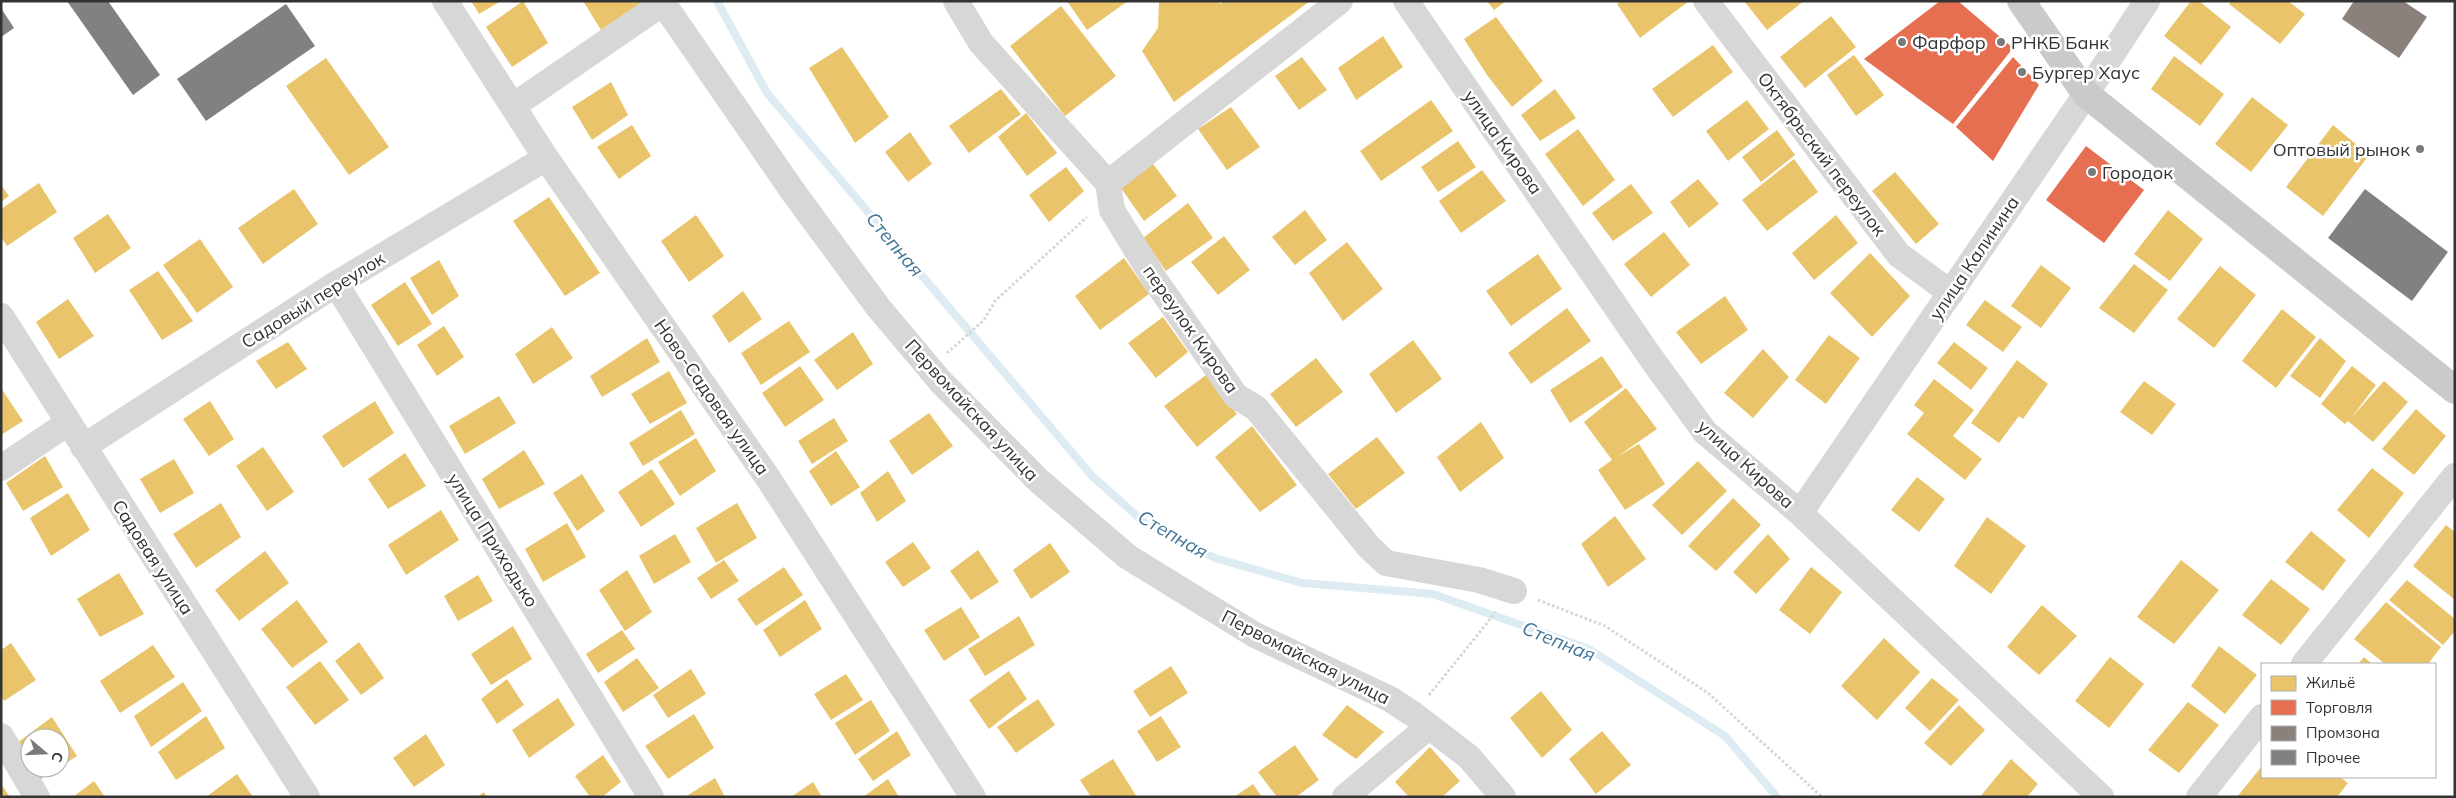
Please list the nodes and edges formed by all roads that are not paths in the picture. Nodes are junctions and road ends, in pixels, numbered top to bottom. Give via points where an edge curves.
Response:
1 (445, 1) edge
2 (956, 1) edge
3 (1340, 1) edge
4 (1406, 1) edge
5 (1706, 1) edge
6 (2021, 1) edge
7 (2147, 1) edge
8 (2086, 94) junction
9 (513, 106) junction
10 (546, 158) junction
11 (1109, 190) junction
12 (336, 284) junction
13 (1951, 292) junction
14 (1, 316) edge
15 (2455, 390) edge
16 (68, 423) junction
17 (83, 447) junction
18 (1, 468) edge
19 (2455, 476) edge
20 (1800, 513) junction
21 (1514, 591) road end
22 (2305, 663) edge
23 (2261, 718) edge
24 (1421, 721) junction
25 (1, 736) edge
26 (37, 797) edge
27 (307, 797) edge
28 (651, 797) edge
29 (973, 797) edge
30 (1345, 797) edge
31 (1503, 797) edge
32 (2101, 797) edge
33 (2198, 797) edge

1 - 9 street, Ново-Садовая улица
2 - 11 street, переулок Кирова via 981,43
3 - 11 street
4 - 20 street, улица Кирова via 1705,432
5 - 13 street, Октябрьский переулок via 1899,255
6 - 8 main road
7 - 8 street, улица Калинина
8 - 13 street, улица Калинина
8 - 15 main road
9 - 10 street, Ново-Садовая улица
9 - 24 street, Первомайская улица via 663,3 794,193 878,307 941,382 1039,481 1128,557 1255,635 1390,699
10 - 12 street, Садовый переулок
10 - 29 street, Ново-Садовая улица via 768,478
11 - 21 street, переулок Кирова via 1112,210 1155,280 1236,396 1256,408 1368,547 1386,563 1479,580
12 - 17 street, Садовый переулок
12 - 28 street, улица Приходько
13 - 20 street, улица Калинина
14 - 16 street, Садовая улица
16 - 17 street, Садовая улица
16 - 18 street
17 - 27 street, Садовая улица
19 - 22 street
20 - 32 street, улица Кирова
23 - 33 street
24 - 30 street
24 - 31 street, Первомайская улица via 1469,757
25 - 26 street

